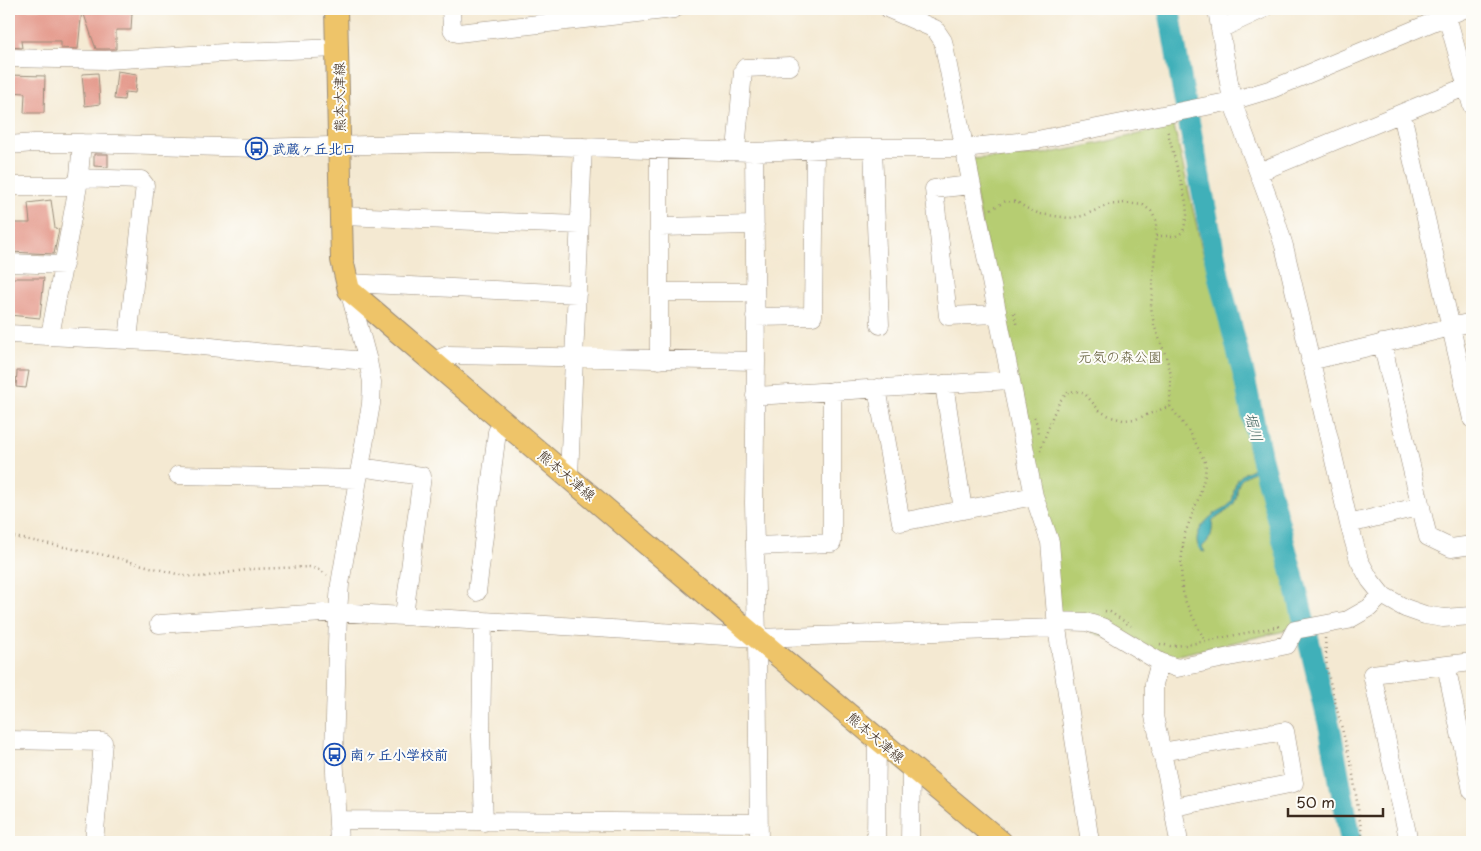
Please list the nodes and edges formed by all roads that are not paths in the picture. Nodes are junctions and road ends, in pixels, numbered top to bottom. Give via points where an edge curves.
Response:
1 (336, 9) edge
2 (451, 9) edge
3 (674, 9) edge
4 (889, 9) edge
5 (1217, 9) edge
6 (1263, 9) edge
7 (1452, 11) edge
8 (1220, 29) junction
9 (338, 48) junction
10 (9, 58) edge
11 (790, 66) dead end
12 (1470, 85) edge
13 (1232, 101) junction
14 (1472, 106) edge
15 (1402, 114) junction
16 (82, 143) junction
17 (9, 145) edge
18 (340, 146) junction
19 (583, 147) junction
20 (873, 148) junction
21 (964, 148) junction
22 (659, 149) junction
23 (815, 150) junction
24 (736, 151) junction
25 (754, 152) junction
26 (1259, 172) junction
27 (78, 182) junction
28 (971, 185) junction
29 (9, 186) edge
30 (341, 216) junction
31 (580, 225) junction
32 (755, 226) junction
33 (659, 227) junction
34 (9, 263) edge
35 (64, 265) junction
36 (348, 287) junction
37 (659, 292) junction
38 (755, 292) junction
39 (577, 294) junction
40 (1005, 311) junction
41 (756, 317) junction
42 (1472, 322) edge
43 (880, 324) dead end
44 (1451, 326) junction
45 (9, 334) edge
46 (50, 336) junction
47 (128, 340) junction
48 (1382, 343) junction
49 (574, 358) junction
50 (659, 360) junction
51 (368, 361) junction
52 (433, 361) junction
53 (756, 361) junction
54 (1310, 361) junction
55 (1010, 380) junction
56 (944, 384) junction
57 (877, 388) junction
58 (832, 391) junction
59 (755, 396) junction
60 (1472, 419) edge
61 (504, 421) junction
62 (359, 473) junction
63 (178, 475) dead end
64 (569, 476) junction
65 (1034, 496) junction
66 (1420, 506) junction
67 (964, 510) junction
68 (1349, 524) junction
69 (1472, 545) edge
70 (755, 546) junction
71 (477, 592) dead end
72 (1382, 595) junction
73 (338, 612) junction
74 (404, 616) junction
75 (1472, 616) edge
76 (483, 622) junction
77 (159, 624) dead end
78 (1056, 624) junction
79 (758, 638) junction
80 (1160, 662) junction
81 (1472, 662) edge
82 (1446, 665) junction
83 (877, 738) junction
84 (9, 740) edge
85 (1161, 752) junction
86 (911, 767) junction
87 (1472, 791) edge
88 (1174, 807) junction
89 (338, 820) junction
90 (484, 822) junction
91 (759, 823) junction
92 (94, 842) edge
93 (340, 842) edge
94 (759, 842) edge
95 (876, 842) edge
96 (910, 842) edge
97 (1001, 842) edge
98 (1090, 842) edge
99 (1179, 842) edge
100 (1409, 842) edge

1 - 9 main road, 熊本大津線
2 - 3 street via 452,29 458,33
4 - 21 street via 935,29 943,41
5 - 8 street
6 - 8 street
7 - 12 street
7 - 13 street via 1272,89
8 - 13 street
9 - 10 street via 106,60
9 - 18 main road, 熊本大津線
11 - 24 street via 745,68 742,71
12 - 14 street
12 - 15 street
13 - 21 street via 1037,140
13 - 26 street
15 - 26 street
15 - 44 street
16 - 17 street
16 - 18 street via 256,148
16 - 27 street
18 - 19 street via 443,143
18 - 30 main road, 熊本大津線
19 - 22 street
19 - 31 street
20 - 21 street
20 - 23 street
20 - 43 street
21 - 28 street
22 - 24 street
22 - 33 street
23 - 25 street
23 - 41 street via 813,316
24 - 25 street
25 - 32 street
26 - 54 street via 1284,246
27 - 29 street
27 - 35 street
27 - 47 street via 141,180 145,185
28 - 40 street
28 - 40 street via 934,189 948,316
30 - 31 street
30 - 36 main road, 熊本大津線 via 342,260
31 - 39 street
32 - 33 street
32 - 38 street
33 - 37 street
34 - 35 street
35 - 46 street
36 - 39 street
36 - 51 street
36 - 52 main road, 熊本大津線
37 - 38 street
37 - 50 street
38 - 41 street
39 - 49 street
40 - 55 street
41 - 53 street
42 - 44 street
44 - 48 street
44 - 60 street
45 - 46 street
46 - 47 street
47 - 51 street
48 - 54 street
48 - 66 street
49 - 50 street
49 - 52 street via 448,355
49 - 64 street
50 - 53 street
51 - 62 street via 372,382
52 - 61 main road, 熊本大津線
53 - 59 street
54 - 68 street
55 - 56 street
55 - 65 street
56 - 57 street
56 - 67 street
57 - 58 street
57 - 67 street via 901,522
58 - 59 street
58 - 70 street via 832,543
59 - 70 street
61 - 64 main road, 熊本大津線
61 - 71 street via 497,432
62 - 63 street
62 - 73 street
62 - 74 street via 422,476
64 - 79 main road, 熊本大津線
65 - 67 street
65 - 78 street via 1050,542
66 - 68 street
66 - 69 street via 1428,537 1451,548
68 - 72 street via 1360,560
70 - 79 street
72 - 75 street via 1424,615 1443,618
72 - 80 street via 1369,608 1348,620 1295,630 1287,645 1178,668
73 - 74 street
73 - 77 street
73 - 89 street via 334,754
74 - 76 street
76 - 79 street
76 - 90 street
78 - 79 street
78 - 80 street via 1086,622 1102,627
78 - 98 street
79 - 83 main road, 熊本大津線
79 - 91 street
80 - 85 street via 1154,684 1154,716
81 - 82 street
82 - 87 street
82 - 100 street via 1372,674
83 - 86 main road, 熊本大津線
83 - 95 street
84 - 92 street via 103,742
85 - 88 street
85 - 88 street via 1285,731 1294,783
86 - 96 street
86 - 97 main road, 熊本大津線
88 - 99 street
89 - 90 street
89 - 93 street
90 - 91 street
91 - 94 street

